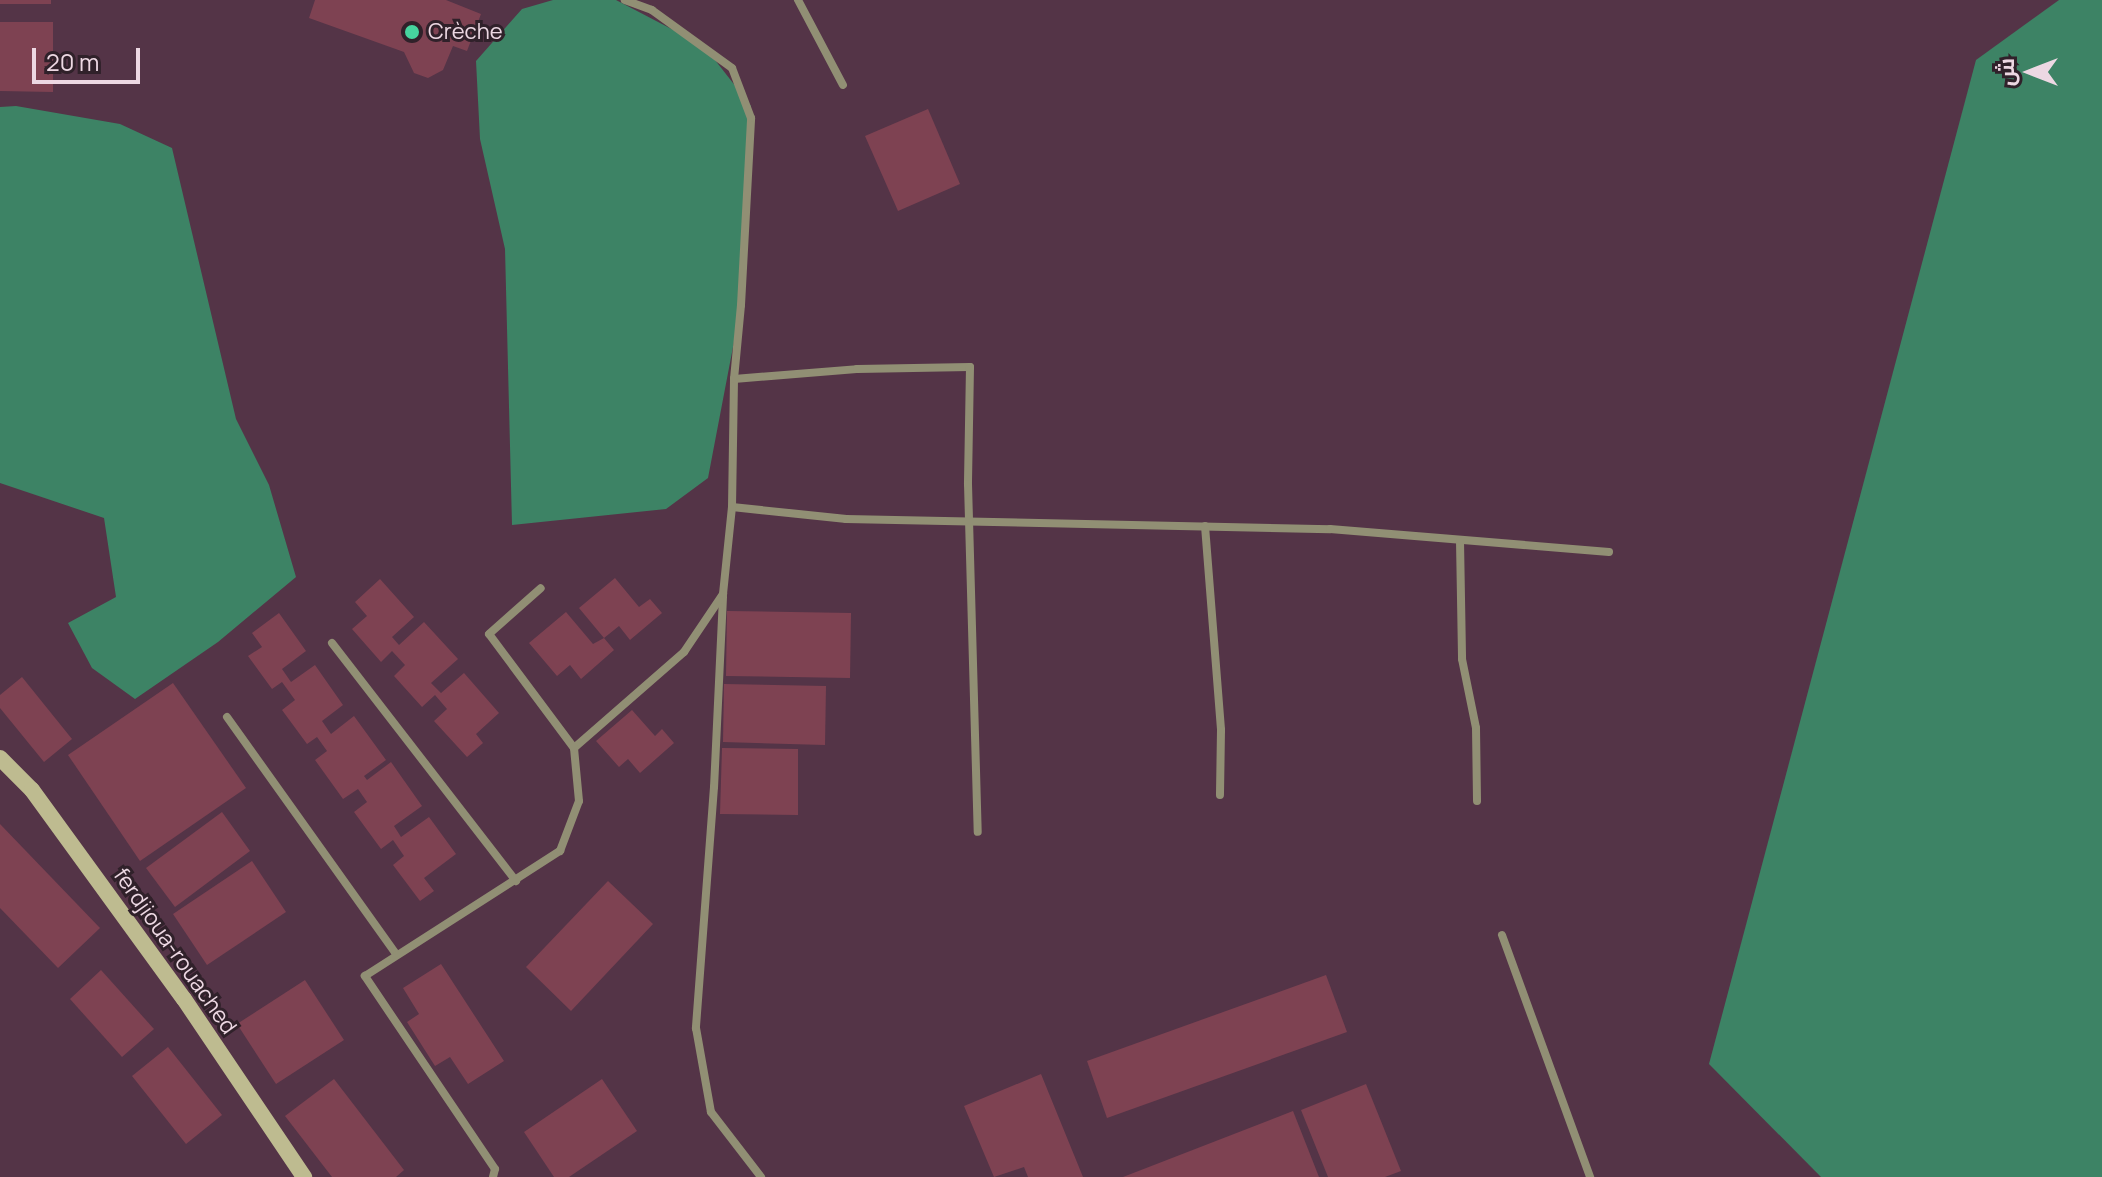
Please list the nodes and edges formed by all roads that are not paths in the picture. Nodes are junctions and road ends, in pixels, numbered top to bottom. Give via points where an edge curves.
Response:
1 (625, 0) edge
2 (798, 0) edge
3 (843, 85) dead end
4 (734, 379) junction
5 (732, 507) junction
6 (972, 521) junction
7 (1205, 526) junction
8 (1460, 541) junction
9 (1609, 552) dead end
10 (541, 588) dead end
11 (723, 594) junction
12 (332, 643) dead end
13 (227, 717) dead end
14 (574, 748) junction
15 (0, 758) edge
16 (1220, 795) dead end
17 (1477, 801) dead end
18 (978, 832) dead end
19 (516, 881) junction
20 (1502, 935) dead end
21 (397, 955) junction
22 (304, 1177) edge
23 (493, 1177) edge
24 (761, 1177) edge
25 (1590, 1177) edge

1 - 4 street via 652,10 732,68 751,118
2 - 3 street
4 - 5 street
4 - 6 street via 970,367
5 - 6 street via 846,519
5 - 11 street
6 - 7 street
6 - 18 street
7 - 8 street via 1330,529
7 - 16 street via 1221,730
8 - 9 street
8 - 17 street via 1462,659 1476,728
10 - 14 street via 489,634
11 - 14 street via 684,652
11 - 24 street via 696,1028 711,1112
12 - 19 street
13 - 21 street
14 - 19 street via 579,801 560,851
15 - 22 main road, ferdjioua-rouached via 32,790 166,974
19 - 21 street
20 - 25 street
21 - 23 street via 365,976 495,1169

